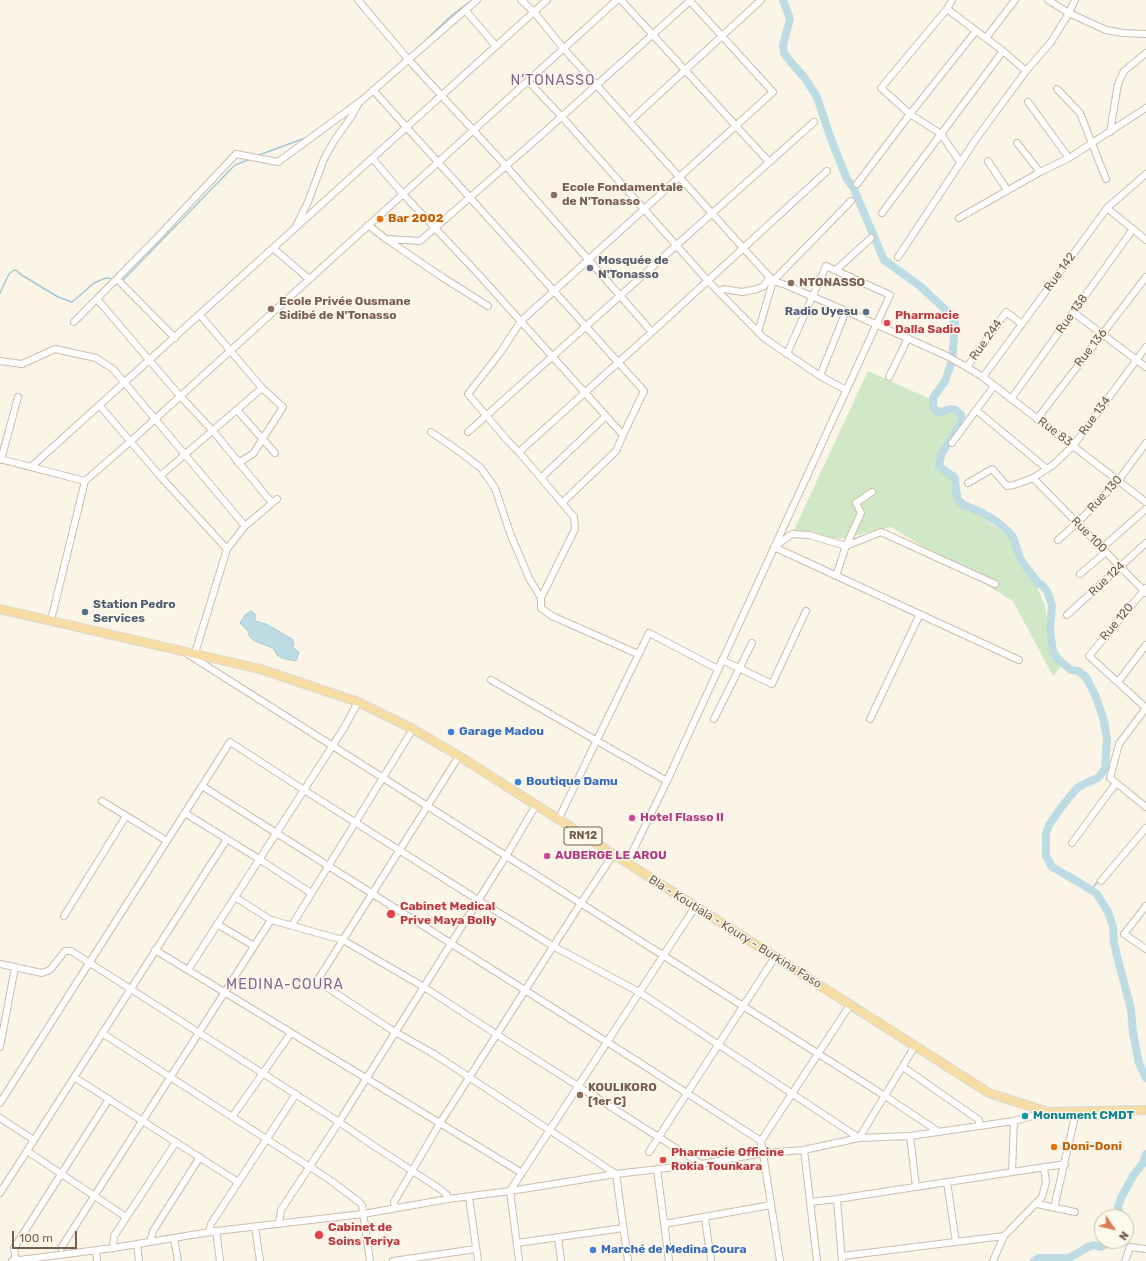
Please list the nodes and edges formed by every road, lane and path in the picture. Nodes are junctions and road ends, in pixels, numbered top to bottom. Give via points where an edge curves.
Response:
1 (358, 0) edge
2 (477, 0) edge
3 (521, 0) edge
4 (547, 0) edge
5 (617, 0) edge
6 (622, 0) edge
7 (690, 0) edge
8 (761, 0) edge
9 (952, 0) edge
10 (1015, 0) edge
11 (1048, 0) edge
12 (1075, 0) edge
13 (947, 9) junction
14 (465, 10) junction
15 (534, 12) junction
16 (1069, 13) junction
17 (976, 31) junction
18 (653, 34) junction
19 (1146, 34) edge
20 (722, 36) junction
21 (986, 38) junction
22 (496, 46) junction
23 (564, 49) junction
24 (1003, 51) junction
25 (1146, 53) edge
26 (408, 59) junction
27 (685, 70) junction
28 (1026, 71) junction
29 (528, 81) junction
30 (597, 84) junction
31 (1057, 89) dead end
32 (373, 90) junction
33 (441, 96) junction
34 (361, 101) junction
35 (1028, 102) dead end
36 (1146, 108) edge
37 (910, 114) junction
38 (562, 116) junction
39 (630, 121) junction
40 (814, 122) dead end
41 (736, 126) junction
42 (406, 128) junction
43 (473, 130) junction
44 (1110, 132) junction
45 (941, 134) junction
46 (1016, 143) dead end
47 (1091, 144) junction
48 (372, 158) junction
49 (1069, 158) junction
50 (988, 161) dead end
51 (438, 162) junction
52 (769, 162) junction
53 (960, 162) junction
54 (506, 166) junction
55 (827, 171) dead end
56 (1040, 172) junction
57 (1146, 174) edge
58 (680, 177) junction
59 (1106, 179) dead end
60 (857, 184) dead end
61 (1007, 190) junction
62 (403, 194) junction
63 (470, 198) junction
64 (851, 201) dead end
65 (1107, 208) junction
66 (644, 209) junction
67 (712, 213) junction
68 (882, 213) dead end
69 (959, 218) dead end
70 (368, 225) junction
71 (436, 228) junction
72 (1133, 229) junction
73 (293, 230) junction
74 (871, 238) dead end
75 (386, 239) junction
76 (1146, 240) edge
77 (676, 246) junction
78 (273, 248) junction
79 (744, 248) junction
80 (898, 257) dead end
81 (588, 260) junction
82 (836, 270) junction
83 (1146, 277) edge
84 (116, 279) junction
85 (309, 279) junction
86 (771, 279) junction
87 (708, 281) junction
88 (554, 291) junction
89 (718, 291) junction
90 (620, 296) junction
91 (813, 297) junction
92 (97, 299) junction
93 (488, 306) dead end
94 (846, 311) junction
95 (1074, 312) junction
96 (200, 315) junction
97 (521, 321) junction
98 (74, 322) dead end
99 (876, 324) junction
100 (1022, 324) junction
101 (586, 327) junction
102 (652, 332) junction
103 (758, 332) junction
104 (1102, 334) junction
105 (175, 338) junction
106 (908, 338) junction
107 (1146, 347) edge
108 (230, 350) junction
109 (788, 354) junction
110 (553, 356) junction
111 (150, 360) junction
112 (1137, 360) junction
113 (0, 361) edge
114 (618, 363) junction
115 (965, 366) junction
116 (1146, 367) edge
117 (820, 376) junction
118 (889, 377) dead end
119 (983, 377) junction
120 (125, 383) junction
121 (994, 386) junction
122 (262, 388) junction
123 (846, 390) junction
124 (585, 393) junction
125 (180, 396) junction
126 (18, 397) dead end
127 (1011, 399) junction
128 (100, 406) junction
129 (237, 410) junction
130 (976, 410) junction
131 (486, 416) junction
132 (606, 416) junction
133 (154, 419) junction
134 (1037, 419) junction
135 (213, 431) junction
136 (430, 432) dead end
137 (468, 432) dead end
138 (623, 435) junction
139 (262, 439) junction
140 (130, 442) junction
141 (952, 443) dead end
142 (1146, 443) edge
143 (1073, 446) junction
144 (519, 452) junction
145 (275, 453) dead end
146 (185, 455) junction
147 (1, 460) edge
148 (238, 463) junction
149 (31, 467) junction
150 (1047, 469) junction
151 (160, 476) junction
152 (540, 478) junction
153 (1033, 478) junction
154 (85, 481) junction
155 (1118, 481) junction
156 (968, 483) dead end
157 (872, 492) dead end
158 (563, 502) junction
159 (1146, 502) edge
160 (1146, 509) edge
161 (1078, 523) junction
162 (245, 526) junction
163 (1058, 540) dead end
164 (1146, 543) edge
165 (846, 546) junction
166 (774, 547) junction
167 (227, 549) junction
168 (1104, 550) junction
169 (1120, 566) junction
170 (1080, 574) dead end
171 (836, 576) junction
172 (995, 584) dead end
173 (1145, 590) edge
174 (541, 598) junction
175 (0, 609) edge
176 (806, 611) dead end
177 (920, 614) junction
178 (1067, 615) dead end
179 (51, 620) junction
180 (752, 644) dead end
181 (1146, 645) edge
182 (181, 650) junction
183 (195, 653) junction
184 (638, 654) junction
185 (722, 660) junction
186 (1019, 660) dead end
187 (738, 668) junction
188 (718, 669) junction
189 (491, 680) dead end
190 (1118, 682) junction
191 (358, 702) junction
192 (1146, 708) edge
193 (714, 719) dead end
194 (870, 719) dead end
195 (413, 729) junction
196 (597, 741) junction
197 (332, 746) junction
198 (458, 756) junction
199 (383, 778) junction
200 (667, 782) junction
201 (1116, 783) junction
202 (202, 786) junction
203 (304, 790) junction
204 (102, 801) dead end
205 (536, 805) junction
206 (427, 806) junction
207 (1146, 807) edge
208 (185, 813) junction
209 (126, 816) junction
210 (558, 820) junction
211 (356, 822) junction
212 (1146, 828) edge
213 (276, 833) junction
214 (227, 839) junction
215 (167, 841) junction
216 (1072, 843) dead end
217 (400, 850) junction
218 (613, 855) junction
219 (506, 856) junction
220 (260, 859) junction
221 (627, 863) junction
222 (328, 866) junction
223 (1101, 881) dead end
224 (312, 893) junction
225 (372, 894) junction
226 (235, 897) junction
227 (478, 900) junction
228 (581, 903) junction
229 (1146, 906) edge
230 (695, 907) junction
231 (64, 916) dead end
232 (271, 920) junction
233 (217, 924) junction
234 (292, 925) junction
235 (344, 940) junction
236 (451, 943) junction
237 (254, 946) junction
238 (553, 946) junction
239 (1146, 949) edge
240 (155, 950) junction
241 (663, 956) junction
242 (775, 957) junction
243 (90, 962) junction
244 (0, 964) edge
245 (15, 967) junction
246 (188, 970) junction
247 (424, 987) junction
248 (131, 988) junction
249 (525, 990) junction
250 (224, 992) junction
251 (639, 992) junction
252 (743, 1006) junction
253 (850, 1006) junction
254 (395, 1032) junction
255 (102, 1033) junction
256 (199, 1033) junction
257 (291, 1033) junction
258 (496, 1034) junction
259 (607, 1042) junction
260 (718, 1044) junction
261 (915, 1046) junction
262 (0, 1047) edge
263 (818, 1053) junction
264 (903, 1067) junction
265 (264, 1073) junction
266 (74, 1077) junction
267 (170, 1077) junction
268 (468, 1078) junction
269 (366, 1079) junction
270 (578, 1086) junction
271 (687, 1093) junction
272 (792, 1093) junction
273 (296, 1094) junction
274 (885, 1096) junction
275 (109, 1099) junction
276 (0, 1103) edge
277 (1142, 1110) edge
278 (1048, 1112) junction
279 (1076, 1112) junction
280 (232, 1117) junction
281 (0, 1118) edge
282 (143, 1120) junction
283 (1014, 1121) junction
284 (339, 1122) junction
285 (440, 1124) junction
286 (979, 1126) junction
287 (549, 1131) junction
288 (939, 1132) junction
289 (910, 1136) junction
290 (658, 1137) junction
291 (859, 1138) junction
292 (266, 1139) junction
293 (34, 1140) junction
294 (761, 1141) junction
295 (176, 1142) junction
296 (804, 1150) junction
297 (27, 1151) junction
298 (649, 1152) dead end
299 (763, 1154) junction
300 (200, 1157) junction
301 (701, 1164) junction
302 (1065, 1164) junction
303 (309, 1167) junction
304 (1044, 1168) junction
305 (657, 1169) junction
306 (411, 1171) junction
307 (1012, 1172) junction
308 (522, 1173) junction
309 (61, 1174) junction
310 (616, 1174) junction
311 (238, 1182) junction
312 (947, 1182) junction
313 (916, 1187) junction
314 (510, 1191) junction
315 (0, 1193) edge
316 (94, 1196) junction
317 (469, 1197) junction
318 (448, 1199) junction
319 (837, 1199) junction
320 (810, 1202) junction
321 (1037, 1204) junction
322 (771, 1206) junction
323 (395, 1208) junction
324 (1054, 1208) junction
325 (1076, 1212) dead end
326 (363, 1214) junction
327 (126, 1217) junction
328 (705, 1218) junction
329 (278, 1224) junction
330 (664, 1224) junction
331 (255, 1227) junction
332 (623, 1228) junction
333 (212, 1232) junction
334 (1004, 1236) junction
335 (174, 1238) junction
336 (558, 1238) junction
337 (150, 1242) junction
338 (956, 1242) junction
339 (517, 1243) junction
340 (137, 1244) junction
341 (61, 1248) dead end
342 (114, 1248) junction
343 (476, 1249) junction
344 (1146, 1249) edge
345 (96, 1250) junction
346 (842, 1258) edge
347 (56, 1259) edge
348 (412, 1260) edge
349 (12, 1261) edge
350 (16, 1261) edge
351 (97, 1261) edge
352 (139, 1261) edge
353 (178, 1261) edge
354 (220, 1261) edge
355 (260, 1261) edge
356 (370, 1261) edge
357 (393, 1261) edge
358 (478, 1261) edge
359 (519, 1261) edge
360 (561, 1261) edge
361 (628, 1261) edge
362 (670, 1261) edge
363 (711, 1261) edge
364 (780, 1261) edge
365 (817, 1261) edge
366 (993, 1261) edge
367 (1125, 1261) edge

1 - 26 street
2 - 14 street
3 - 15 street
4 - 15 street
5 - 23 street
6 - 18 street
7 - 18 street
7 - 20 street
8 - 20 street
9 - 13 street
10 - 21 street
11 - 16 street
12 - 16 street
13 - 17 street
13 - 37 street via 881,88
14 - 22 street
14 - 26 street
15 - 22 street
15 - 23 street
16 - 19 street via 1106,30
16 - 28 street via 1051,42
17 - 21 street
17 - 37 street
18 - 27 street
18 - 30 street
20 - 27 street
20 - 41 street via 773,92
21 - 24 street
22 - 33 street
23 - 29 street
23 - 30 street
24 - 28 street
24 - 45 street
25 - 44 street via 1124,71 1118,84
26 - 32 street
26 - 33 street
27 - 39 street
27 - 41 street
28 - 53 street
29 - 38 street
29 - 43 street
30 - 38 street
30 - 39 street
31 - 47 street via 1084,120
32 - 34 street
32 - 42 street
33 - 42 street
33 - 43 street
34 - 73 street via 324,159 308,202
34 - 84 street via 278,162 236,154
35 - 49 street
36 - 44 street
37 - 45 street
37 - 60 street
38 - 54 street
38 - 66 street
39 - 58 street
40 - 52 street
41 - 52 street
41 - 58 street
42 - 48 street
42 - 51 street
43 - 51 street
43 - 54 street
44 - 47 street
45 - 53 street
45 - 68 street
46 - 56 street
47 - 49 street
47 - 59 street
48 - 62 street
48 - 73 street
49 - 56 street
50 - 61 street
51 - 62 street
51 - 63 street
52 - 67 street
53 - 80 street
54 - 63 street
54 - 81 street
55 - 79 street
56 - 61 street
57 - 65 street, Rue 142
58 - 66 street
58 - 67 street
61 - 69 street
62 - 70 street
62 - 71 street
63 - 71 street
63 - 88 street
64 - 86 street
65 - 72 street
65 - 100 street, Rue 142
66 - 77 street
66 - 81 street
67 - 77 street
67 - 79 street
70 - 75 street
70 - 85 street
71 - 75 street via 420,241
71 - 97 street
72 - 76 street
72 - 95 street, Rue 138
73 - 78 street
74 - 82 street
75 - 93 street
77 - 87 street
77 - 90 street
78 - 85 street
78 - 96 street
79 - 86 street
79 - 87 street
81 - 88 street
81 - 90 street
82 - 91 street via 826,266
82 - 99 street via 890,295
83 - 104 street, Rue 136
84 - 92 street
84 - 105 street
85 - 108 street
86 - 89 street via 757,289 742,292 724,289
86 - 91 street, Rue 83
86 - 103 street
87 - 89 street
87 - 102 street
88 - 97 street
88 - 101 street
89 - 103 street
90 - 101 street
90 - 102 street
91 - 94 street, Rue 83
91 - 109 street
92 - 98 street
92 - 111 street
94 - 99 street, Rue 83
94 - 117 street
95 - 104 street
95 - 127 street, Rue 138
96 - 105 street
96 - 108 street
97 - 110 street
97 - 131 street via 468,394
99 - 106 street, Rue 83
99 - 123 street
100 - 115 street, Rue 244 via 1006,312
100 - 119 street, Rue 142
101 - 110 street
101 - 114 street
102 - 114 street
103 - 109 street
104 - 112 street
104 - 134 street, Rue 136
105 - 111 street
106 - 115 street, Rue 83
106 - 118 street
107 - 112 street, Rue 134
108 - 122 street
108 - 125 street
109 - 117 street
110 - 124 street
110 - 131 street
111 - 120 street
111 - 125 street
112 - 116 street
112 - 143 street, Rue 134
113 - 120 street via 22,364 55,349 96,358 113,369
114 - 124 street
114 - 138 street via 644,391
115 - 119 street, Rue 83
117 - 123 street
119 - 121 street, Rue 83
120 - 128 street
120 - 133 street
121 - 127 street, Rue 83
121 - 130 street
122 - 129 street
122 - 139 street via 283,407
123 - 166 street
124 - 132 street
124 - 144 street
125 - 133 street
125 - 135 street
126 - 147 street
127 - 134 street, Rue 83
128 - 140 street
128 - 149 street
129 - 135 street
129 - 139 street
130 - 141 street
130 - 150 street
131 - 137 street
131 - 144 street
132 - 138 street
132 - 152 street
133 - 140 street
133 - 146 street
134 - 143 street, Rue 83
135 - 146 street
135 - 148 street
136 - 174 street via 481,468 495,488 510,533 529,578
138 - 158 street via 616,451
139 - 145 street
139 - 148 street via 253,454
140 - 151 street
140 - 154 street
142 - 155 street, Rue 130
143 - 150 street, Rue 134
143 - 155 street, Rue 83
144 - 152 street
146 - 151 street
146 - 162 street
147 - 149 street
148 - 162 street via 275,501
149 - 154 street
150 - 153 street, Rue 134
151 - 167 street
152 - 158 street
153 - 156 street, Rue 134 via 1007,486 992,469
153 - 161 street, Rue 100
154 - 179 street
155 - 159 street, Rue 83
155 - 161 street, Rue 130
157 - 165 street via 856,503 861,513
158 - 174 street via 574,517 575,529
160 - 168 street
161 - 163 street, Rue 130
161 - 168 street, Rue 100
162 - 167 street
164 - 169 street, Rue 124
165 - 166 street via 809,535 792,534
165 - 171 street
165 - 172 street via 881,532
166 - 171 street
166 - 185 street
167 - 183 street
168 - 169 street, Rue 100
168 - 170 street
169 - 173 street, Rue 100
169 - 178 street, Rue 124
171 - 177 street
173 - 190 street, Rue 120 via 1089,656
174 - 184 street via 541,608 552,616
175 - 179 main road, Bla - Koutiala - Koury - Burkina Faso / RN12
176 - 187 street via 772,684
177 - 186 street
177 - 194 street
179 - 182 main road, Bla - Koutiala - Koury - Burkina Faso / RN12
180 - 187 street
181 - 190 street
182 - 183 main road, Bla - Koutiala - Koury - Burkina Faso / RN12
182 - 197 street
183 - 191 main road, Bla - Koutiala - Koury - Burkina Faso / RN12 via 260,669
184 - 188 street via 649,633
184 - 196 street
185 - 187 street
185 - 188 street
187 - 193 street
188 - 200 street
189 - 196 street
190 - 192 street
191 - 195 main road, Bla - Koutiala - Koury - Burkina Faso / RN12
191 - 197 street
192 - 201 street via 1119,744 1110,778
195 - 198 main road, Bla - Koutiala - Koury - Burkina Faso / RN12
195 - 199 street
196 - 200 street
196 - 210 street
197 - 199 street
197 - 203 street
198 - 205 main road, Bla - Koutiala - Koury - Burkina Faso / RN12
198 - 206 street
199 - 206 street
199 - 211 street
200 - 221 street
201 - 207 street
201 - 216 street
202 - 203 street via 230,742
202 - 208 street
202 - 213 street
203 - 211 street
203 - 213 street
204 - 209 street
205 - 210 main road, Bla - Koutiala - Koury - Burkina Faso / RN12
205 - 219 street
206 - 217 street
206 - 219 street
208 - 214 street
208 - 215 street
209 - 215 street
209 - 231 street
210 - 218 main road, Bla - Koutiala - Koury - Burkina Faso / RN12
211 - 217 street
211 - 222 street
212 - 223 street
213 - 220 street
213 - 222 street
214 - 220 street
214 - 240 street
215 - 243 street
217 - 225 street
217 - 227 street
218 - 221 main road, Bla - Koutiala - Koury - Burkina Faso / RN12
218 - 228 street
219 - 227 street
219 - 228 street
220 - 224 street
220 - 226 street
221 - 230 main road, Bla - Koutiala - Koury - Burkina Faso / RN12
222 - 224 street
222 - 225 street
224 - 234 street
225 - 235 street
225 - 236 street
226 - 232 street
226 - 233 street
227 - 236 street
227 - 238 street
228 - 238 street
228 - 241 street
229 - 239 street via 1124,934
230 - 241 street
230 - 242 main road, Bla - Koutiala - Koury - Burkina Faso / RN12
232 - 234 street
232 - 237 street
233 - 237 street
233 - 246 street
234 - 235 street
235 - 247 street
235 - 254 street via 318,981
236 - 247 street
236 - 249 street
237 - 250 street
238 - 249 street
238 - 251 street
240 - 246 street
240 - 248 street
241 - 251 street
241 - 252 street
242 - 252 street
242 - 253 main road, Bla - Koutiala - Koury - Burkina Faso / RN12
243 - 245 street via 71,951 65,951 50,970 42,973
243 - 248 street
243 - 276 street
244 - 245 street
245 - 262 street
246 - 250 street
247 - 254 street
247 - 258 street
248 - 255 street
248 - 256 street
249 - 258 street
249 - 259 street
250 - 256 street
250 - 257 street
251 - 259 street
251 - 260 street
252 - 260 street
252 - 263 street
253 - 261 main road, Bla - Koutiala - Koury - Burkina Faso / RN12
253 - 263 street
254 - 268 street via 434,1054
254 - 269 street
255 - 266 street
255 - 267 street
256 - 265 street
256 - 267 street
257 - 265 street
257 - 269 street
258 - 268 street
258 - 270 street
259 - 270 street
259 - 271 street
260 - 271 street
260 - 272 street
261 - 264 street
261 - 278 main road, Bla - Koutiala - Koury - Burkina Faso / RN12 via 989,1093
263 - 272 street
263 - 274 street
264 - 274 street
264 - 286 street via 979,1120
265 - 273 street
265 - 280 street
266 - 275 street
266 - 293 street
267 - 280 street
267 - 282 street
268 - 285 street
268 - 287 street
269 - 284 street
269 - 285 street
270 - 287 street
270 - 290 street
271 - 290 street
271 - 294 street
272 - 291 street
272 - 294 street
273 - 284 street
273 - 292 street
274 - 288 street
274 - 291 street
275 - 282 street
275 - 309 street
277 - 279 main road, Bla - Koutiala - Koury - Burkina Faso / RN12
278 - 279 main road, Bla - Koutiala - Koury - Burkina Faso / RN12
278 - 283 street
279 - 302 street
280 - 292 street
281 - 293 street
282 - 295 street
282 - 316 street
283 - 286 street
283 - 307 street
284 - 303 street
284 - 306 street
285 - 306 street
285 - 308 street
286 - 288 street
287 - 308 street
287 - 310 street
288 - 289 street
289 - 291 street
289 - 313 street
290 - 298 street
290 - 301 street
291 - 296 street
292 - 303 street
292 - 311 street
293 - 297 street
294 - 299 street
295 - 300 street
295 - 327 street
296 - 299 street
296 - 320 street
297 - 309 street
297 - 315 street
299 - 301 street
299 - 322 street
300 - 311 street
300 - 337 street via 153,1231
301 - 305 street
302 - 304 street
302 - 324 street
303 - 326 street via 360,1202
303 - 329 street via 281,1210
304 - 307 street
304 - 321 street via 1046,1182
305 - 310 street
305 - 330 street
306 - 318 street via 440,1189
306 - 323 street via 394,1202
307 - 312 street
308 - 314 street
309 - 316 street
309 - 350 street via 14,1248
310 - 314 street
310 - 332 street
311 - 333 street via 210,1224
312 - 313 street
312 - 338 street
313 - 319 street
314 - 317 street
314 - 339 street
316 - 327 street
316 - 341 street
317 - 318 street
317 - 343 street
318 - 323 street
319 - 320 street
319 - 346 street
320 - 365 street
321 - 324 street
321 - 334 street
322 - 328 street
322 - 364 street
323 - 326 street
324 - 325 street
326 - 329 street
326 - 356 street
327 - 342 street via 114,1236
328 - 330 street
328 - 363 street
329 - 331 street
330 - 362 street
331 - 333 street
331 - 355 street
332 - 336 street
332 - 361 street
333 - 335 street
333 - 354 street
334 - 338 street
334 - 366 street
335 - 337 street
335 - 353 street
336 - 339 street
336 - 360 street
337 - 340 street
338 - 346 street
339 - 359 street
340 - 342 street
340 - 352 street
342 - 345 street
343 - 348 street
343 - 358 street
344 - 367 street via 1130,1247
345 - 347 street
345 - 351 street
347 - 350 street
348 - 357 street
349 - 350 street

